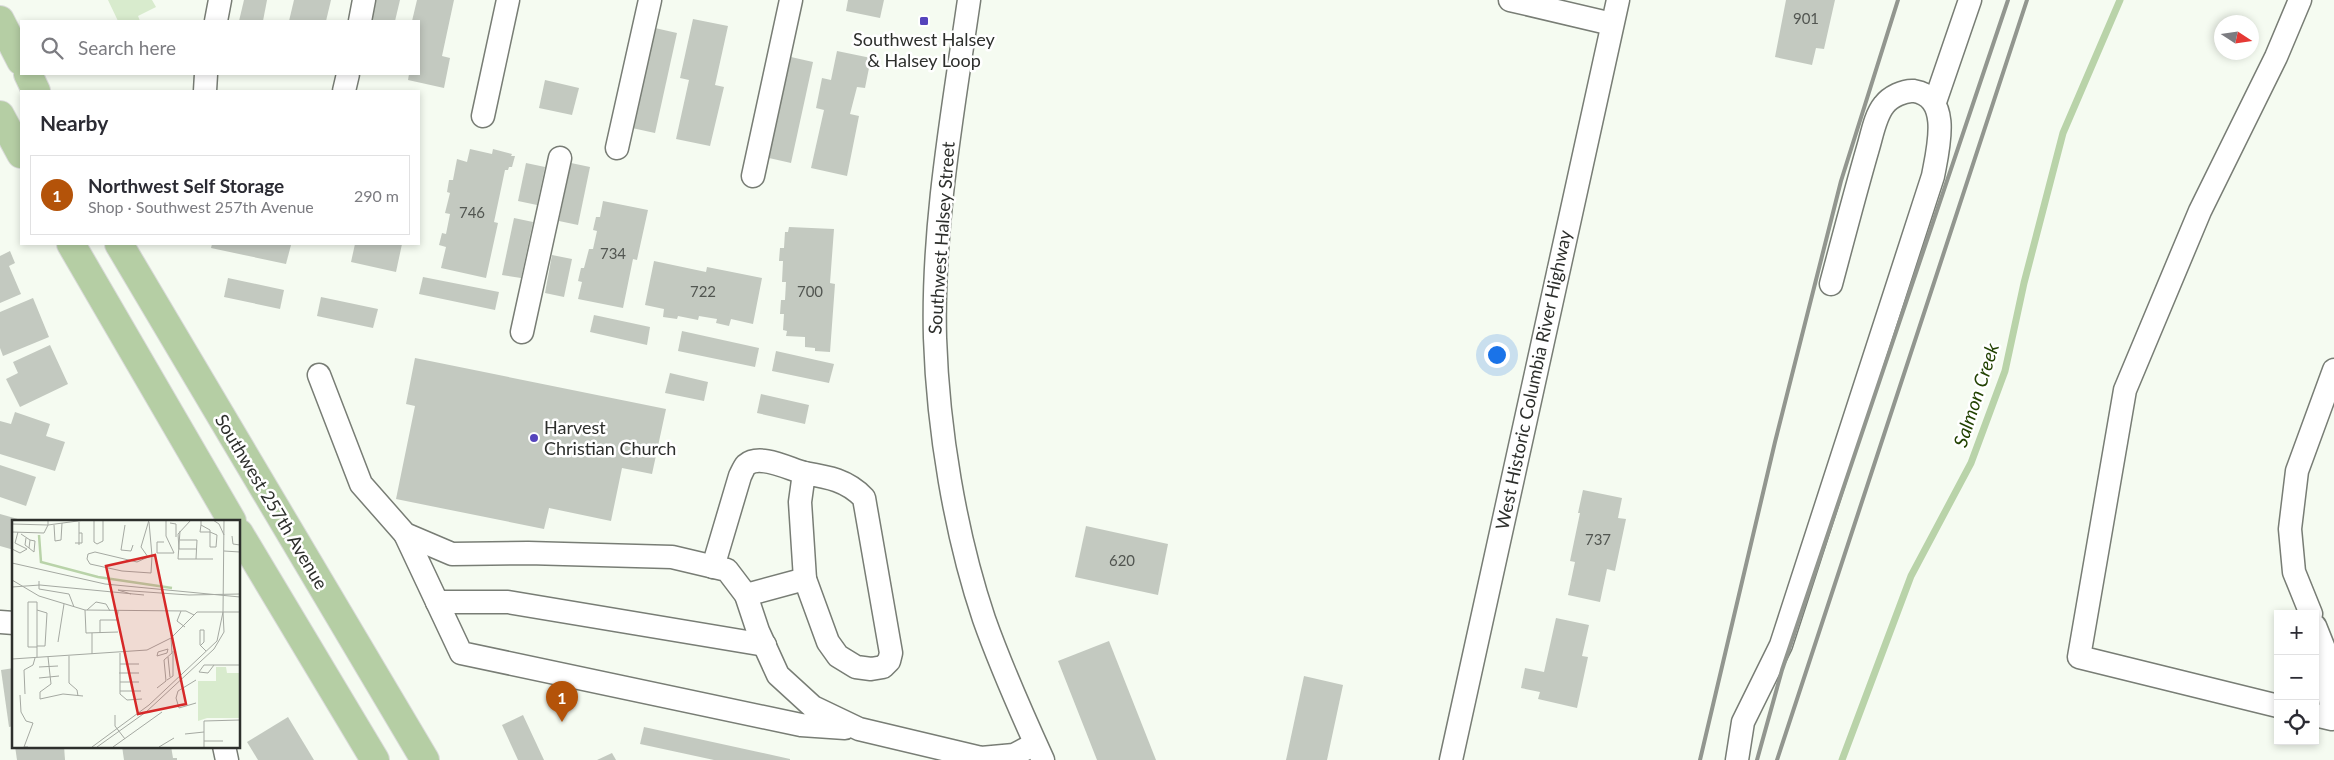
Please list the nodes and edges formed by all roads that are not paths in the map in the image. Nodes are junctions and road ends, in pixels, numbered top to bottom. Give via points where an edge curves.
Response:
1 (220, 0) edge
2 (364, 0) edge
3 (508, 0) edge
4 (650, 0) edge
5 (791, 0) edge
6 (969, 0) edge
7 (1510, 0) edge
8 (1618, 0) edge
9 (1970, 0) edge
10 (2300, 0) edge
11 (0, 20) edge
12 (216, 20) edge
13 (360, 20) edge
14 (1612, 24) junction
15 (20, 60) edge
16 (28, 75) edge
17 (206, 75) edge
18 (348, 75) edge
19 (36, 90) edge
20 (205, 90) edge
21 (344, 90) edge
22 (1935, 102) junction
23 (0, 115) edge
24 (483, 116) dead end
25 (618, 148) dead end
26 (20, 152) edge
27 (560, 158) dead end
28 (753, 176) dead end
29 (72, 245) edge
30 (120, 245) edge
31 (1831, 284) dead end
32 (522, 332) dead end
33 (2334, 370) edge
34 (319, 375) dead end
35 (804, 473) junction
36 (231, 520) edge
37 (405, 534) junction
38 (240, 535) edge
39 (713, 567) junction
40 (805, 579) junction
41 (746, 595) junction
42 (437, 602) junction
43 (2308, 610) edge
44 (2319, 633) edge
45 (765, 645) junction
46 (2329, 649) edge
47 (2274, 705) edge
48 (2327, 718) edge
49 (859, 729) junction
50 (1039, 752) edge
51 (375, 760) edge
52 (425, 760) edge
53 (1451, 760) edge
54 (1737, 760) edge

1 - 12 street
2 - 13 street
3 - 24 street
4 - 25 street
5 - 28 street
6 - 50 street, Southwest Halsey Street via 941,202 935,337 938,381 955,510 969,566 984,618
7 - 14 street
8 - 14 street, West Historic Columbia River Highway
9 - 22 street
10 - 47 street via 2276,57 2200,211 2124,390 2079,658
11 - 15 main road
14 - 53 street, West Historic Columbia River Highway
16 - 19 main road
17 - 20 street
18 - 21 street
22 - 31 street via 1926,94 1911,90 1896,95 1883,106 1874,127
22 - 54 street via 1939,146 1920,218 1781,645 1743,722
23 - 26 main road
27 - 32 street
29 - 36 main road
30 - 52 main road, Southwest 257th Avenue
33 - 43 street via 2297,471 2290,529 2294,572
34 - 37 street via 361,484
35 - 39 street via 765,461 754,461 746,466 740,476
35 - 40 street via 800,502
35 - 40 street via 842,481 864,498 891,653 883,667 856,667 838,656 828,642
37 - 39 street via 452,554 672,557
37 - 42 street
38 - 51 main road
39 - 41 street via 727,570
40 - 41 street
41 - 45 street
42 - 45 street via 508,602
42 - 49 street via 461,653 801,725
44 - 46 street
45 - 49 street via 778,675 813,707
46 - 48 street
49 - 50 street via 981,758

